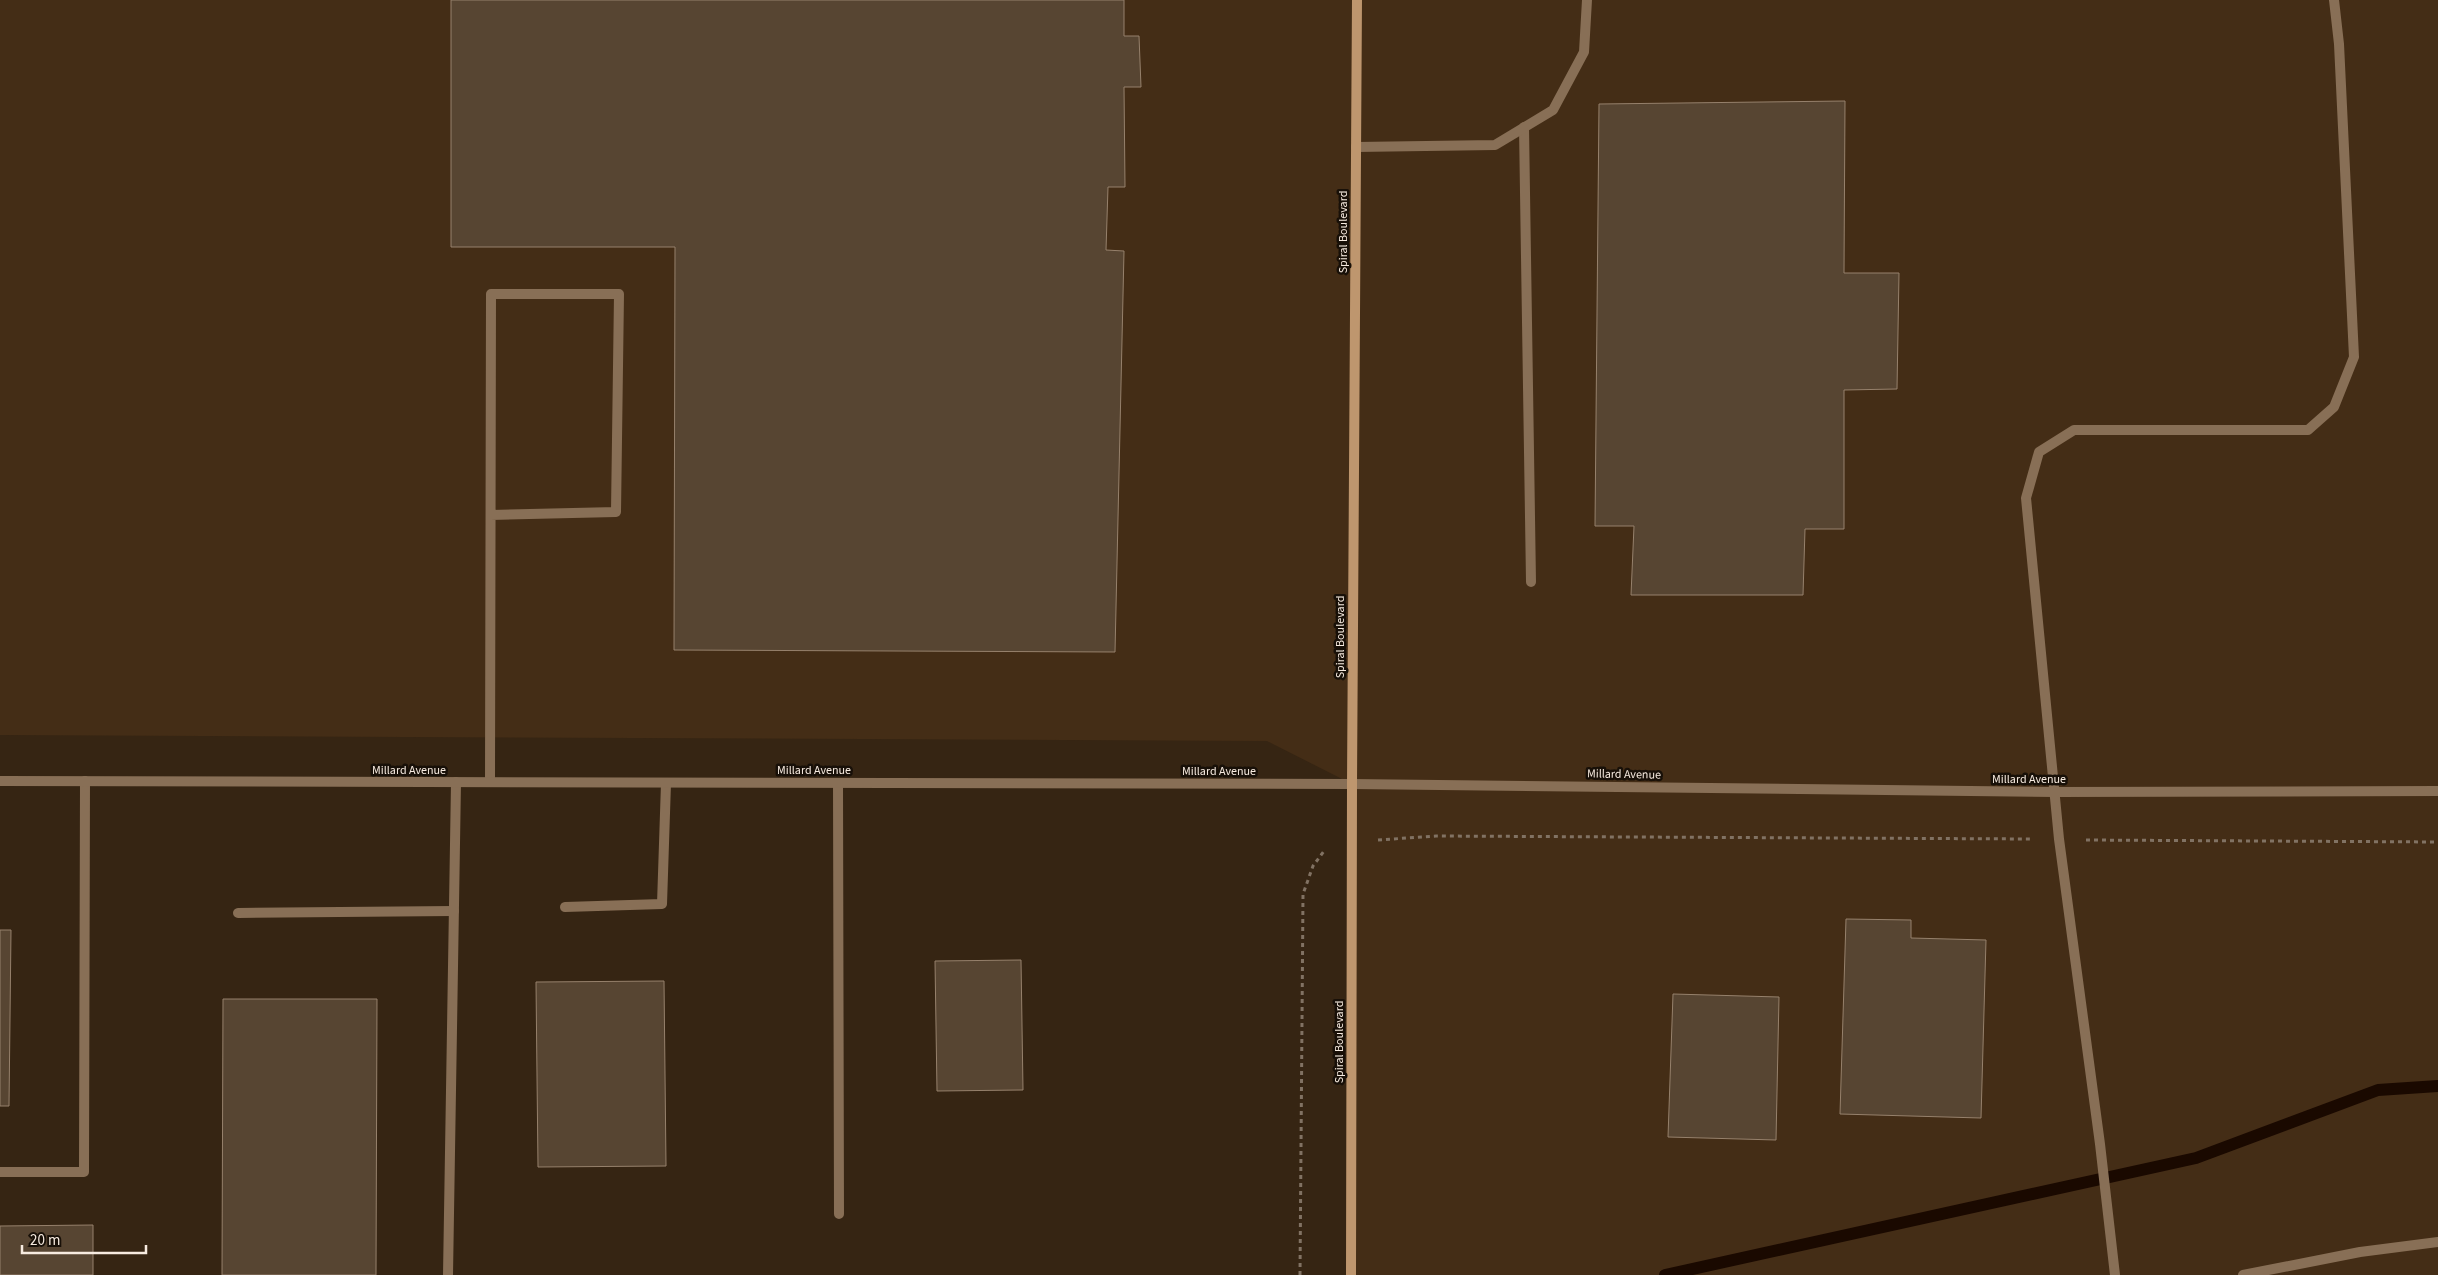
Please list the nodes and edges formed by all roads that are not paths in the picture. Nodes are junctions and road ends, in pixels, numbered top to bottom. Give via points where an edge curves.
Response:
1 (1358, 0) edge
2 (1587, 0) edge
3 (2334, 0) edge
4 (1524, 127) junction
5 (1356, 147) junction
6 (491, 515) junction
7 (1531, 582) dead end
8 (0, 781) edge
9 (85, 781) junction
10 (456, 782) junction
11 (490, 782) junction
12 (666, 783) junction
13 (838, 783) junction
14 (1352, 784) junction
15 (2438, 791) edge
16 (2054, 792) junction
17 (565, 907) dead end
18 (454, 911) junction
19 (238, 913) dead end
20 (0, 1172) edge
21 (839, 1214) dead end
22 (2438, 1242) edge
23 (448, 1275) edge
24 (1351, 1275) edge
25 (2115, 1275) edge
26 (2243, 1275) edge

1 - 5 street, Spiral Boulevard
2 - 4 street via 1584,52 1554,110
3 - 16 street via 2339,44 2354,357 2334,407 2308,430 2074,430 2040,452 2026,498
4 - 5 street via 1495,145
4 - 7 street
5 - 14 street, Spiral Boulevard
6 - 6 street via 491,294 619,294 616,512
6 - 11 street
8 - 9 street, Millard Avenue
9 - 10 street, Millard Avenue
9 - 20 street via 84,1172
10 - 11 street, Millard Avenue
10 - 18 street
11 - 12 street, Millard Avenue
12 - 13 street, Millard Avenue
12 - 17 street via 662,904
13 - 14 street, Millard Avenue
13 - 21 street
14 - 16 street, Millard Avenue
14 - 24 street, Spiral Boulevard
15 - 16 street, Millard Avenue
16 - 25 street
18 - 19 street
18 - 23 street
22 - 26 street via 2360,1252

